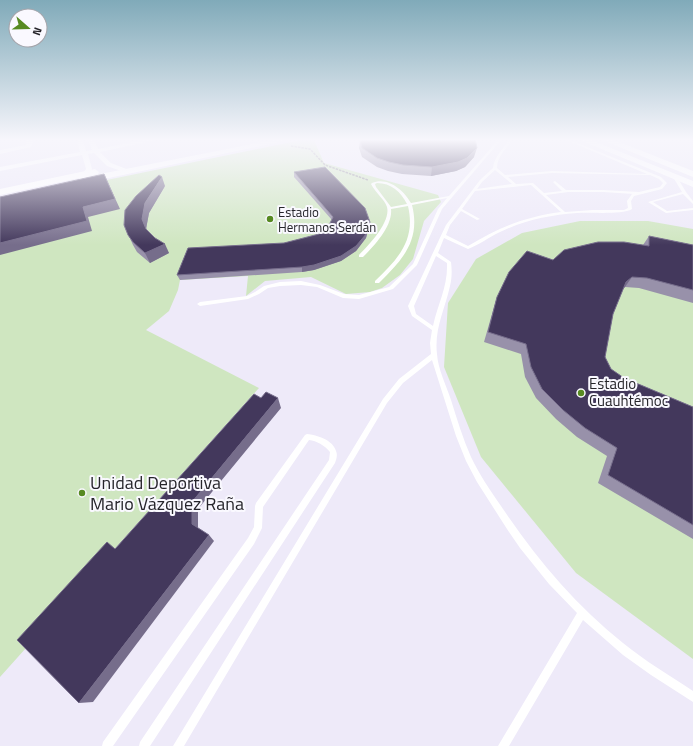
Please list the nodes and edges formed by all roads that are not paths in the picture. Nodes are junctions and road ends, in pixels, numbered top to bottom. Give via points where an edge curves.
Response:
1 (82, 175) edge
2 (83, 175) edge
3 (469, 175) edge
4 (488, 175) edge
5 (519, 175) edge
6 (647, 175) edge
7 (653, 175) joint
8 (505, 176) joint
9 (675, 177) joint
10 (555, 182) dead end
11 (693, 184) edge
12 (515, 185) junction
13 (474, 190) junction
14 (565, 191) junction
15 (0, 192) edge
16 (640, 193) junction
17 (684, 193) junction
18 (544, 194) junction
19 (0, 197) edge
20 (449, 198) junction
21 (693, 203) edge
22 (411, 205) junction
23 (389, 208) junction
24 (460, 209) junction
25 (693, 209) edge
26 (564, 213) junction
27 (478, 219) dead end
28 (444, 236) junction
29 (435, 253) junction
30 (362, 256) dead end
31 (377, 282) dead end
32 (200, 304) dead end
33 (434, 329) junction
34 (434, 356) junction
35 (582, 613) junction
36 (693, 696) edge
37 (107, 746) edge
38 (144, 746) edge
39 (178, 746) edge
40 (502, 746) edge

1 - 15 street
2 - 19 street
3 - 20 lane
4 - 13 lane
5 - 8 lane
6 - 7 lane
7 - 16 lane via 665,183 661,188
8 - 12 lane
9 - 11 street
9 - 17 lane
10 - 14 lane
12 - 13 lane
12 - 18 lane via 532,184
13 - 24 lane
14 - 16 lane
14 - 18 lane
16 - 26 lane via 633,196 629,201 630,209 624,211
17 - 21 lane
17 - 25 lane via 650,202 666,212
18 - 26 lane
20 - 22 lane
20 - 32 lane via 435,216 415,265 390,288 359,297 343,296 318,286 301,283 280,284 266,287 248,297
22 - 23 lane
22 - 23 lane via 399,189 379,181 374,182 373,185
22 - 31 lane via 412,221 408,244 395,265
23 - 30 lane via 387,220 378,237
24 - 27 lane
24 - 28 lane via 448,225
26 - 28 lane via 533,218 504,228 468,248
28 - 29 lane
29 - 33 lane via 449,262 450,270
29 - 33 lane via 411,306 414,315
33 - 34 lane
34 - 35 lane via 466,452 483,486 511,529 546,574
34 - 39 lane via 401,381 385,401
35 - 36 lane via 619,646
35 - 40 lane
37 - 38 lane via 251,541 258,528 259,506 308,437 314,437 330,447 333,452 332,461

